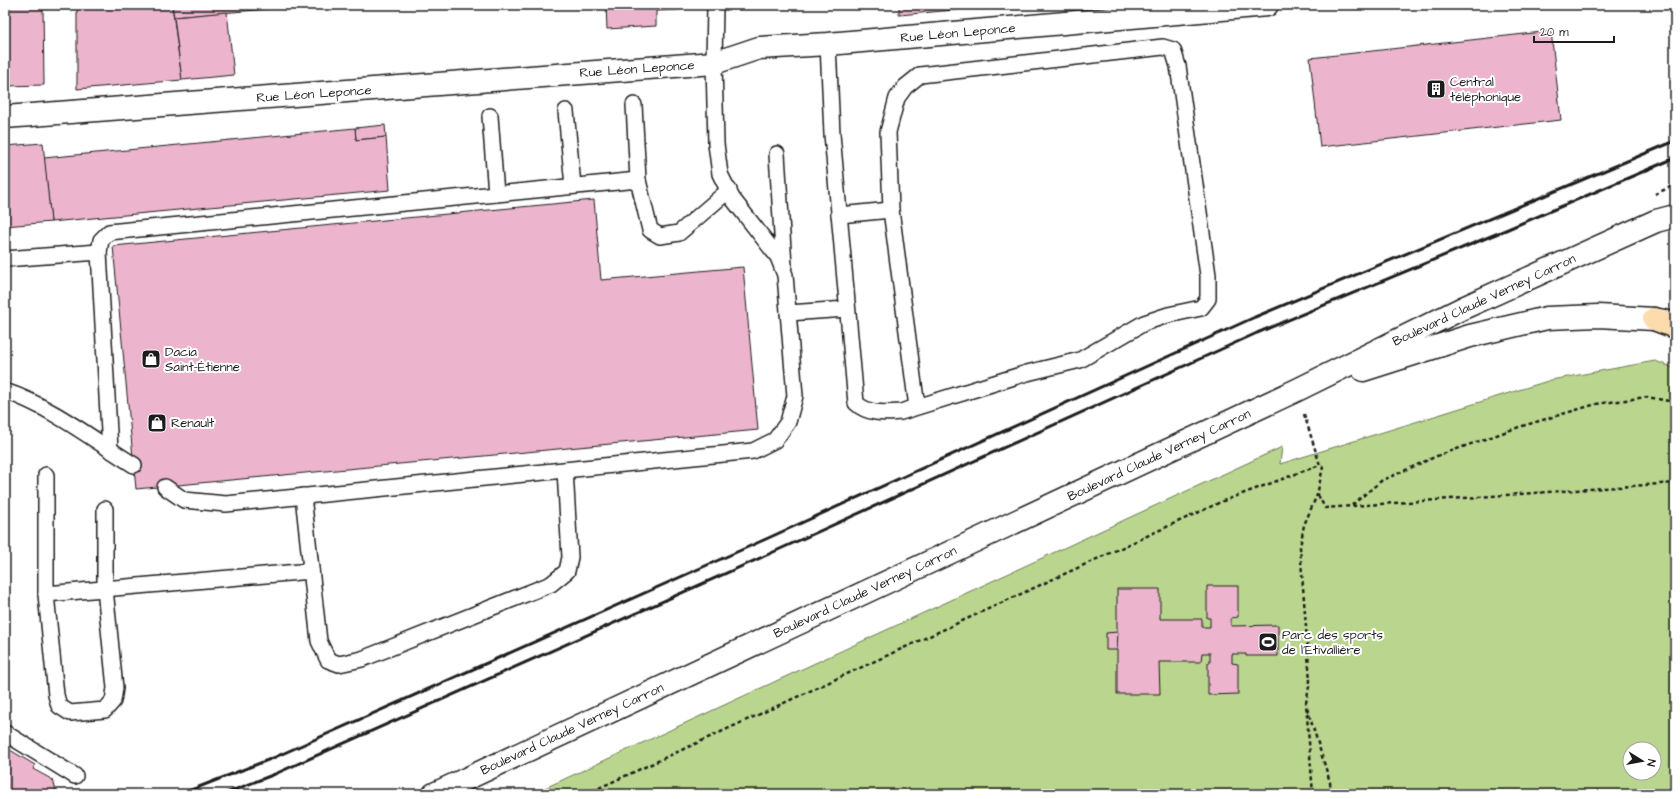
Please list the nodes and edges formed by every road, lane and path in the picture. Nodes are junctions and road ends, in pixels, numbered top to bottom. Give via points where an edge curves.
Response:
1 (715, 5) edge
2 (1267, 5) edge
3 (828, 44) junction
4 (714, 63) junction
5 (634, 105) dead end
6 (566, 111) dead end
7 (490, 116) dead end
8 (5, 117) edge
9 (777, 154) dead end
10 (638, 180) junction
11 (572, 186) junction
12 (728, 190) junction
13 (496, 194) junction
14 (891, 210) junction
15 (839, 216) junction
16 (1675, 216) edge
17 (99, 252) junction
18 (5, 259) edge
19 (785, 275) junction
20 (847, 309) junction
21 (788, 313) junction
22 (1665, 321) edge
23 (1675, 327) edge
24 (5, 390) edge
25 (1297, 390) junction
26 (1675, 402) edge
27 (917, 407) junction
28 (110, 450) junction
29 (134, 465) dead end
30 (1320, 465) junction
31 (565, 470) junction
32 (46, 476) dead end
33 (1675, 483) edge
34 (165, 487) dead end
35 (1318, 495) junction
36 (303, 496) junction
37 (1352, 505) junction
38 (105, 509) dead end
39 (311, 570) junction
40 (105, 589) junction
41 (46, 594) junction
42 (1306, 703) junction
43 (5, 732) edge
44 (75, 776) dead end
45 (434, 794) edge
46 (586, 794) edge
47 (1313, 794) edge
48 (1331, 794) edge

1 - 4 lane
2 - 3 main road, Rue Léon Leponce
3 - 4 main road, Rue Léon Leponce via 759,48
3 - 15 lane
4 - 8 main road, Rue Léon Leponce
4 - 12 lane via 716,144 720,174
5 - 10 lane
6 - 11 lane
7 - 13 lane
9 - 19 lane
10 - 11 lane
10 - 12 lane via 650,230 660,236 679,233
11 - 13 lane
12 - 19 lane via 778,257
13 - 17 lane via 109,232 101,240
14 - 15 lane
14 - 27 lane
14 - 27 lane via 888,132 897,98 905,87 920,75 1163,48 1173,50 1178,66 1208,275 1208,299 1201,308 1144,323 1080,360 1027,373
15 - 20 lane
16 - 25 main road, Boulevard Claude Verney Carron via 1656,221 1463,308
17 - 18 lane
17 - 28 lane
19 - 21 lane
20 - 21 lane
20 - 27 lane via 856,403 863,410 882,414
21 - 31 lane via 795,396 788,422 774,440 753,451
22 - 23 highway
22 - 25 main road, Boulevard Claude Verney Carron via 1598,316 1547,318 1470,336
24 - 28 lane via 55,414
25 - 30 path
25 - 45 main road, Boulevard Claude Verney Carron
26 - 37 path via 1647,397 1596,404 1519,427 1437,456 1381,481
28 - 29 lane
30 - 35 path via 1323,467
30 - 46 path via 1223,501
31 - 36 lane
31 - 39 lane via 570,557 567,571 551,584 413,639 362,659 339,664 328,660 319,641
32 - 41 lane
33 - 37 path
34 - 36 lane via 184,500 226,504
35 - 37 path via 1325,508
35 - 42 path via 1304,525 1300,547 1310,681
36 - 39 lane
38 - 40 lane
39 - 40 lane
40 - 41 lane
40 - 41 lane via 115,688 113,701 105,710 70,713 59,706 56,695
42 - 47 path
42 - 48 path via 1330,782
43 - 44 lane

